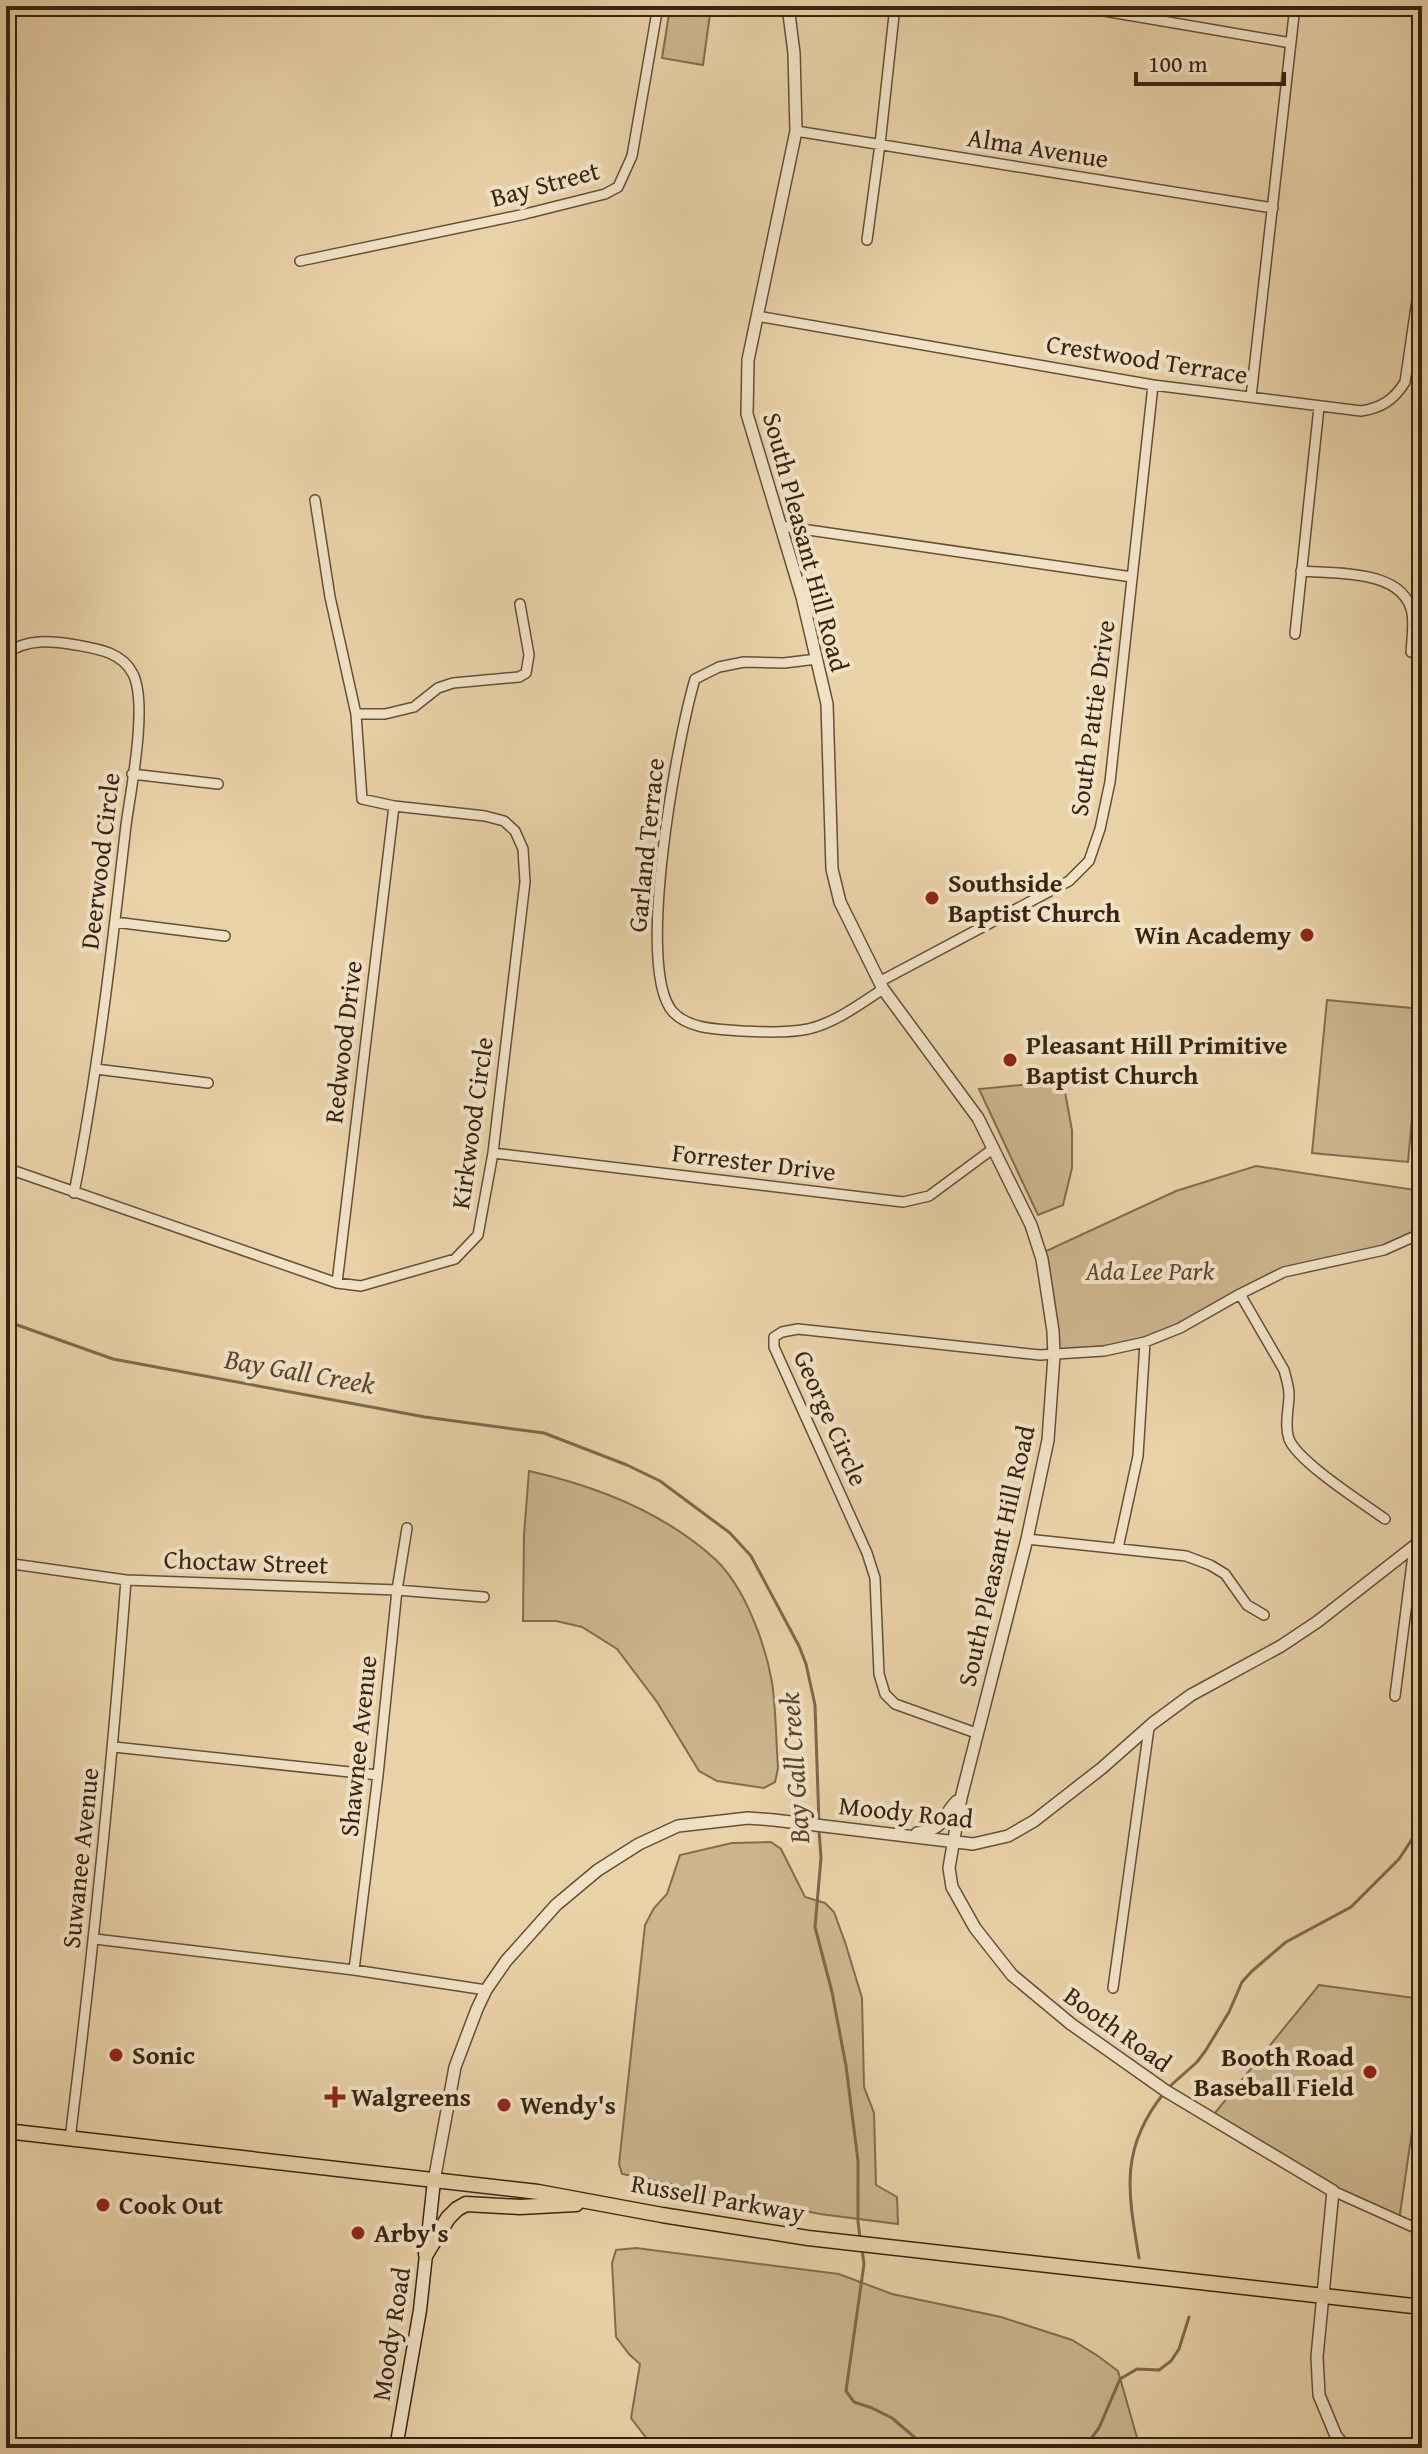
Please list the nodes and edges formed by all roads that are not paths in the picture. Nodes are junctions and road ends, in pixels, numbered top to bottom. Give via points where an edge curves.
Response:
1 (658, 6) edge
2 (788, 6) edge
3 (895, 6) edge
4 (1075, 6) edge
5 (1295, 6) edge
6 (1291, 43) junction
7 (796, 131) junction
8 (880, 144) junction
9 (1273, 208) junction
10 (867, 240) dead end
11 (300, 261) dead end
12 (1422, 266) edge
13 (757, 316) junction
14 (1153, 385) junction
15 (1251, 397) junction
16 (1319, 407) junction
17 (315, 500) dead end
18 (781, 526) junction
19 (1301, 571) junction
20 (1132, 577) junction
21 (520, 604) dead end
22 (1295, 634) dead end
23 (1411, 652) dead end
24 (6, 654) edge
25 (817, 659) junction
26 (356, 714) junction
27 (132, 774) junction
28 (218, 784) dead end
29 (394, 806) junction
30 (115, 922) junction
31 (225, 936) dead end
32 (881, 986) junction
33 (96, 1069) junction
34 (208, 1083) dead end
35 (994, 1148) junction
36 (493, 1153) junction
37 (6, 1168) edge
38 (74, 1193) junction
39 (1422, 1233) edge
40 (337, 1283) junction
41 (1240, 1294) junction
42 (1145, 1342) junction
43 (1054, 1356) junction
44 (1385, 1519) dead end
45 (407, 1528) dead end
46 (1027, 1539) junction
47 (1418, 1544) edge
48 (1118, 1548) junction
49 (6, 1563) edge
50 (126, 1580) junction
51 (397, 1590) junction
52 (484, 1597) dead end
53 (1264, 1615) dead end
54 (1395, 1696) dead end
55 (1149, 1728) junction
56 (976, 1733) junction
57 (114, 1747) junction
58 (378, 1775) junction
59 (961, 1798) junction
60 (900, 1835) junction
61 (952, 1842) junction
62 (95, 1939) junction
63 (354, 1970) junction
64 (1113, 1988) dead end
65 (486, 1990) junction
66 (6, 2131) edge
67 (70, 2139) junction
68 (434, 2181) junction
69 (1333, 2191) junction
70 (601, 2202) junction
71 (1422, 2231) edge
72 (426, 2254) junction
73 (1323, 2297) junction
74 (1422, 2307) edge
75 (396, 2448) edge
76 (1346, 2448) edge

1 - 11 street, Bay Street via 632,156 618,187 525,214
2 - 7 street, South Pleasant Hill Road
3 - 8 street
4 - 6 street
5 - 6 street
6 - 9 street
7 - 8 street, Alma Avenue
7 - 13 street, South Pleasant Hill Road
8 - 9 street, Alma Avenue
8 - 10 street
9 - 15 street
12 - 16 street, Crestwood Terrace via 1405,382 1397,394 1379,408 1361,411
13 - 14 street, Crestwood Terrace
13 - 18 street, South Pleasant Hill Road via 748,360 747,414
14 - 15 street, Crestwood Terrace
14 - 20 street, South Pattie Drive
15 - 16 street, Crestwood Terrace
16 - 19 street
17 - 26 street
18 - 20 street
18 - 25 street, South Pleasant Hill Road
19 - 22 street
19 - 23 street via 1370,577 1394,586 1412,610
20 - 32 street, South Pattie Drive via 1110,782 1089,861 1069,881
21 - 26 street via 529,655 526,673 453,683 414,707
24 - 27 street, Deerwood Circle via 36,642 69,644 126,663 140,694
25 - 32 street, South Pleasant Hill Road via 827,704 832,869 840,902
25 - 32 street, Garland Terrace via 744,662 695,679 676,760 659,894 660,975 674,1013 710,1029 808,1029 830,1021
26 - 29 street, Kirkwood Circle via 362,799
27 - 28 street
27 - 30 street, Deerwood Circle
29 - 36 street, Kirkwood Circle via 504,821 523,849 525,882
29 - 40 street, Redwood Drive
30 - 31 street
30 - 33 street, Deerwood Circle
32 - 35 street, South Pleasant Hill Road via 978,1118
33 - 34 street
33 - 38 street, Deerwood Circle
35 - 36 street, Forrester Drive via 929,1196 903,1202
35 - 43 street, South Pleasant Hill Road via 1042,1259
36 - 40 street, Kirkwood Circle via 478,1235 455,1259 361,1286
37 - 38 street, Kirkwood Circle
38 - 40 street, Kirkwood Circle
39 - 41 street via 1384,1250 1284,1272
41 - 42 street
41 - 44 street via 1284,1370 1289,1440 1301,1456
42 - 43 street
42 - 48 street via 1138,1456
43 - 46 street, South Pleasant Hill Road via 1048,1440
43 - 56 street, George Circle via 798,1329 774,1337 875,1578 879,1674 885,1694 895,1704
45 - 51 street, Shawnee Avenue
46 - 48 street
46 - 56 street, South Pleasant Hill Road
47 - 54 street
47 - 55 street, Moody Road via 1317,1622 1191,1695
48 - 53 street via 1186,1556 1210,1565 1225,1574 1247,1605
49 - 50 street, Choctaw Street
50 - 51 street, Choctaw Street
50 - 57 street, Suwanee Avenue
51 - 52 street, Choctaw Street
51 - 58 street, Shawnee Avenue
55 - 61 street, Moody Road via 1024,1828 990,1841
55 - 64 street
56 - 59 street, South Pleasant Hill Road
57 - 58 street
57 - 62 street, Suwanee Avenue
58 - 63 street, Shawnee Avenue
59 - 60 street via 934,1829
59 - 61 street, South Pleasant Hill Road
60 - 61 street, Moody Road
60 - 65 street, Moody Road via 774,1820 678,1826 639,1844 565,1896
61 - 69 street, Booth Road via 952,1887 975,1928 1012,1975 1166,2091
62 - 63 street
62 - 67 street, Suwanee Avenue
63 - 65 street
65 - 68 street, Moody Road via 455,2067
66 - 67 main road, Russell Parkway
67 - 68 main road, Russell Parkway
68 - 70 main road, Russell Parkway
68 - 72 main road, Moody Road
69 - 71 street, Booth Road
69 - 73 street
70 - 72 main road via 466,2204 448,2218
70 - 73 main road, Russell Parkway via 808,2238
72 - 75 main road, Moody Road
73 - 74 main road, Russell Parkway
73 - 76 street via 1319,2395

